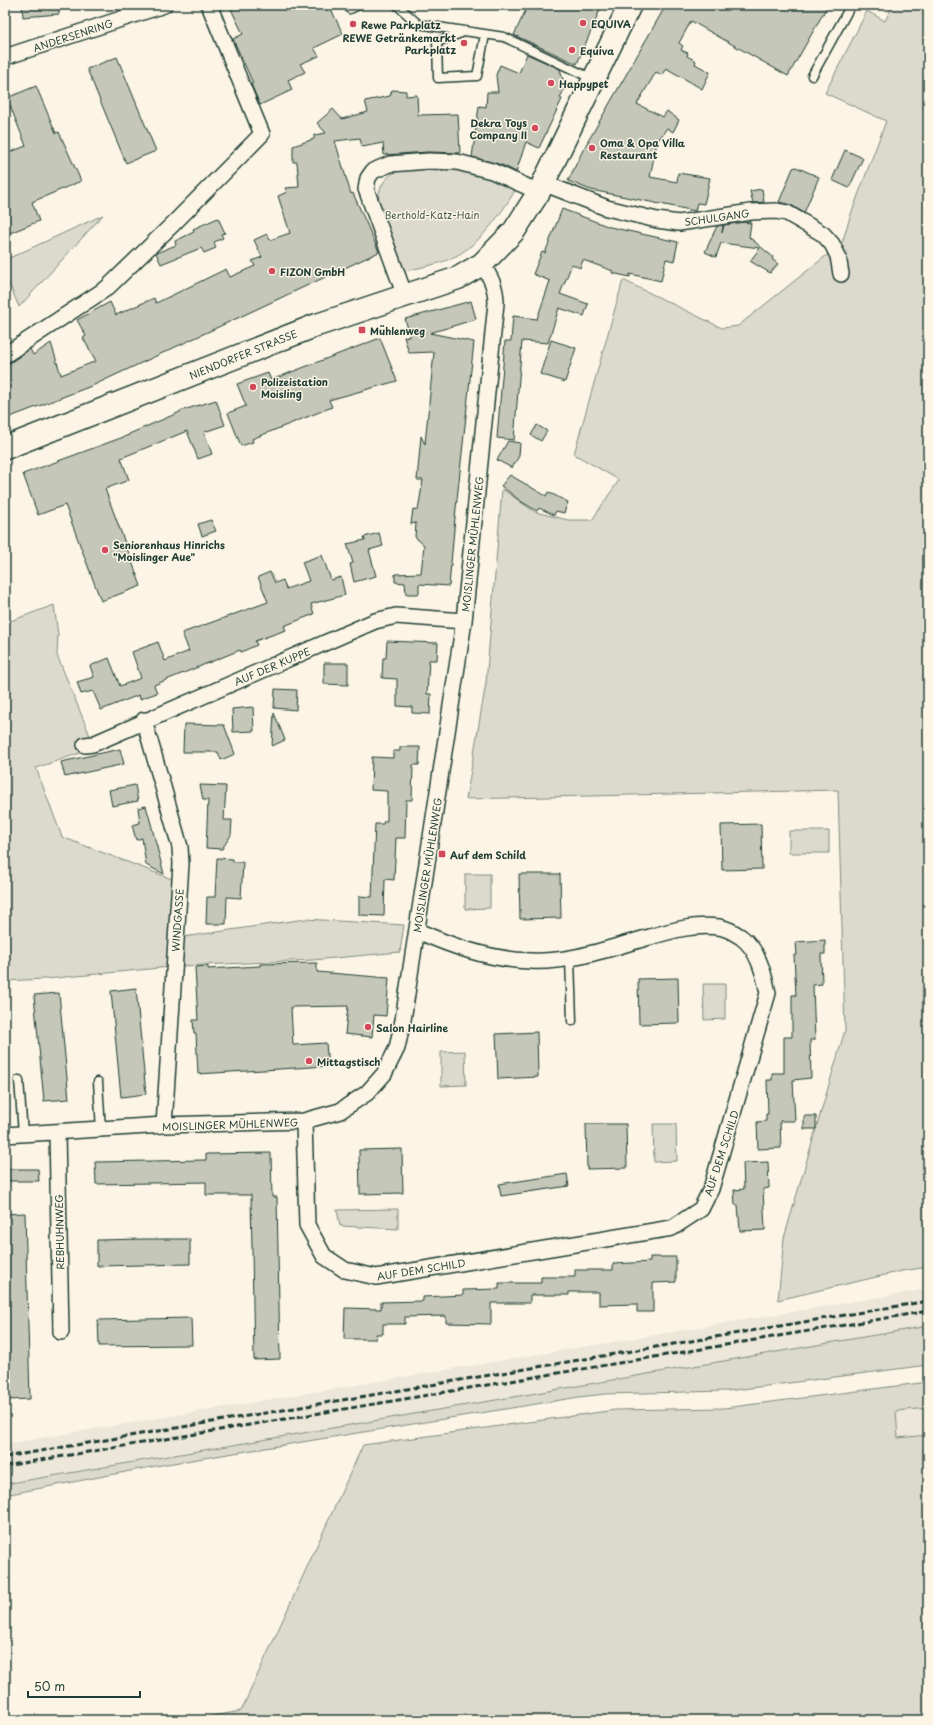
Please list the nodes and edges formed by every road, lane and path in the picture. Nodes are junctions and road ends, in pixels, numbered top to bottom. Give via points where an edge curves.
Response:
1 (164, 5) edge
2 (209, 5) edge
3 (348, 5) edge
4 (359, 5) edge
5 (397, 5) edge
6 (630, 5) edge
7 (851, 5) edge
8 (465, 32) junction
9 (485, 35) junction
10 (5, 57) edge
11 (812, 76) dead end
12 (594, 79) junction
13 (541, 188) junction
14 (482, 264) junction
15 (841, 274) dead end
16 (405, 296) junction
17 (5, 355) edge
18 (5, 448) edge
19 (464, 621) junction
20 (144, 720) junction
21 (86, 745) dead end
22 (418, 931) junction
23 (570, 958) junction
24 (572, 1021) dead end
25 (19, 1080) dead end
26 (98, 1082) dead end
27 (304, 1121) junction
28 (164, 1125) junction
29 (101, 1130) junction
30 (57, 1132) junction
31 (23, 1134) junction
32 (5, 1135) edge
33 (61, 1332) dead end

1 - 10 street, ANDERSENRING
2 - 17 street via 262,134 107,288
3 - 4 lane via 350,9
5 - 8 lane via 418,24
6 - 12 main road, NIENDORFER STRASSE
7 - 11 lane
8 - 9 lane
8 - 9 lane via 437,42 438,78 477,76
9 - 12 lane via 504,37
12 - 13 main road, NIENDORFER STRASSE
13 - 14 main road, NIENDORFER STRASSE via 514,231
13 - 15 street, SCHULGANG via 607,208 679,223 751,212 787,213 823,234 832,244 838,256
13 - 16 street, SCHULGANG via 457,162 390,164 373,171 368,178 366,189
14 - 16 main road, NIENDORFER STRASSE via 458,278
14 - 19 street, MOISLINGER MÜHLENWEG via 492,279 496,291 496,304
16 - 18 main road, NIENDORFER STRASSE via 310,327
19 - 20 street, AUF DER KUPPE via 396,616 375,622
19 - 22 street, MOISLINGER MÜHLENWEG
20 - 21 street, AUF DER KUPPE
20 - 28 street, WINDGASSE via 180,847 181,864
22 - 23 street, AUF DEM SCHILD via 442,942 484,955 532,961
22 - 27 street, MOISLINGER MÜHLENWEG via 397,1048 384,1074 367,1093 340,1111
23 - 24 lane
23 - 27 street, AUF DEM SCHILD via 686,927 720,927 748,943 763,967 768,993 764,1012 711,1189 701,1209 683,1222 672,1228 376,1277 345,1270 324,1256 306,1224
25 - 31 lane
26 - 29 lane
27 - 28 street, MOISLINGER MÜHLENWEG
28 - 29 street, MOISLINGER MÜHLENWEG
29 - 30 street, MOISLINGER MÜHLENWEG
30 - 31 street, MOISLINGER MÜHLENWEG
30 - 33 street, REBHUHNWEG
31 - 32 street, MOISLINGER MÜHLENWEG

